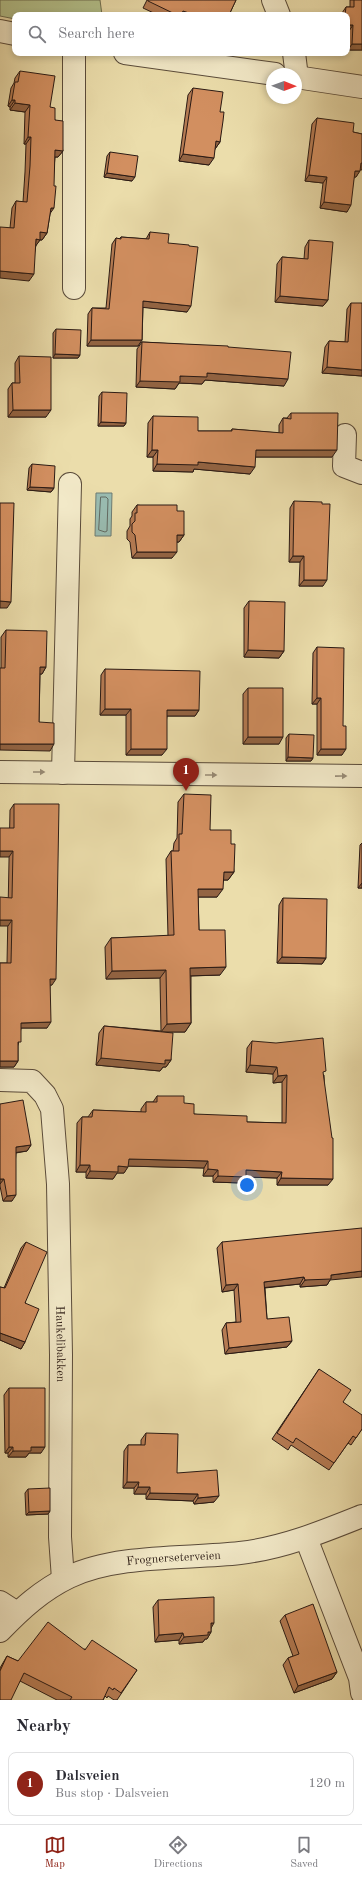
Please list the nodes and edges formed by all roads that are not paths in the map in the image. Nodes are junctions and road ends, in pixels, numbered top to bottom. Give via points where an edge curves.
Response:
1 (273, 0) edge
2 (278, 12) edge
3 (0, 31) edge
4 (12, 33) edge
5 (74, 56) edge
6 (146, 56) edge
7 (294, 56) edge
8 (296, 68) edge
9 (266, 73) edge
10 (302, 78) edge
11 (362, 87) edge
12 (74, 288) dead end
13 (345, 435) dead end
14 (362, 473) edge
15 (70, 484) dead end
16 (0, 772) edge
17 (63, 773) junction
18 (362, 776) edge
19 (0, 1080) edge
20 (362, 1516) edge
21 (306, 1538) junction
22 (63, 1580) junction
23 (8, 1608) edge
24 (0, 1631) edge
25 (362, 1693) edge

1 - 2 street
3 - 4 street
5 - 12 street
6 - 9 street
7 - 8 street
10 - 11 street
13 - 14 street via 344,466
15 - 17 street
16 -> 17 street
17 -> 18 street
19 - 22 street, Haukelibakken via 32,1081 45,1095 52,1109 58,1184 61,1355 60,1537
20 - 21 street, Frognerseterveien
21 - 22 street, Frognerseterveien via 285,1545 240,1553 121,1562 83,1571
21 - 25 street via 360,1678
22 - 23 street, Frognerseterveien via 34,1598
23 - 24 street, Frognerseterveien

